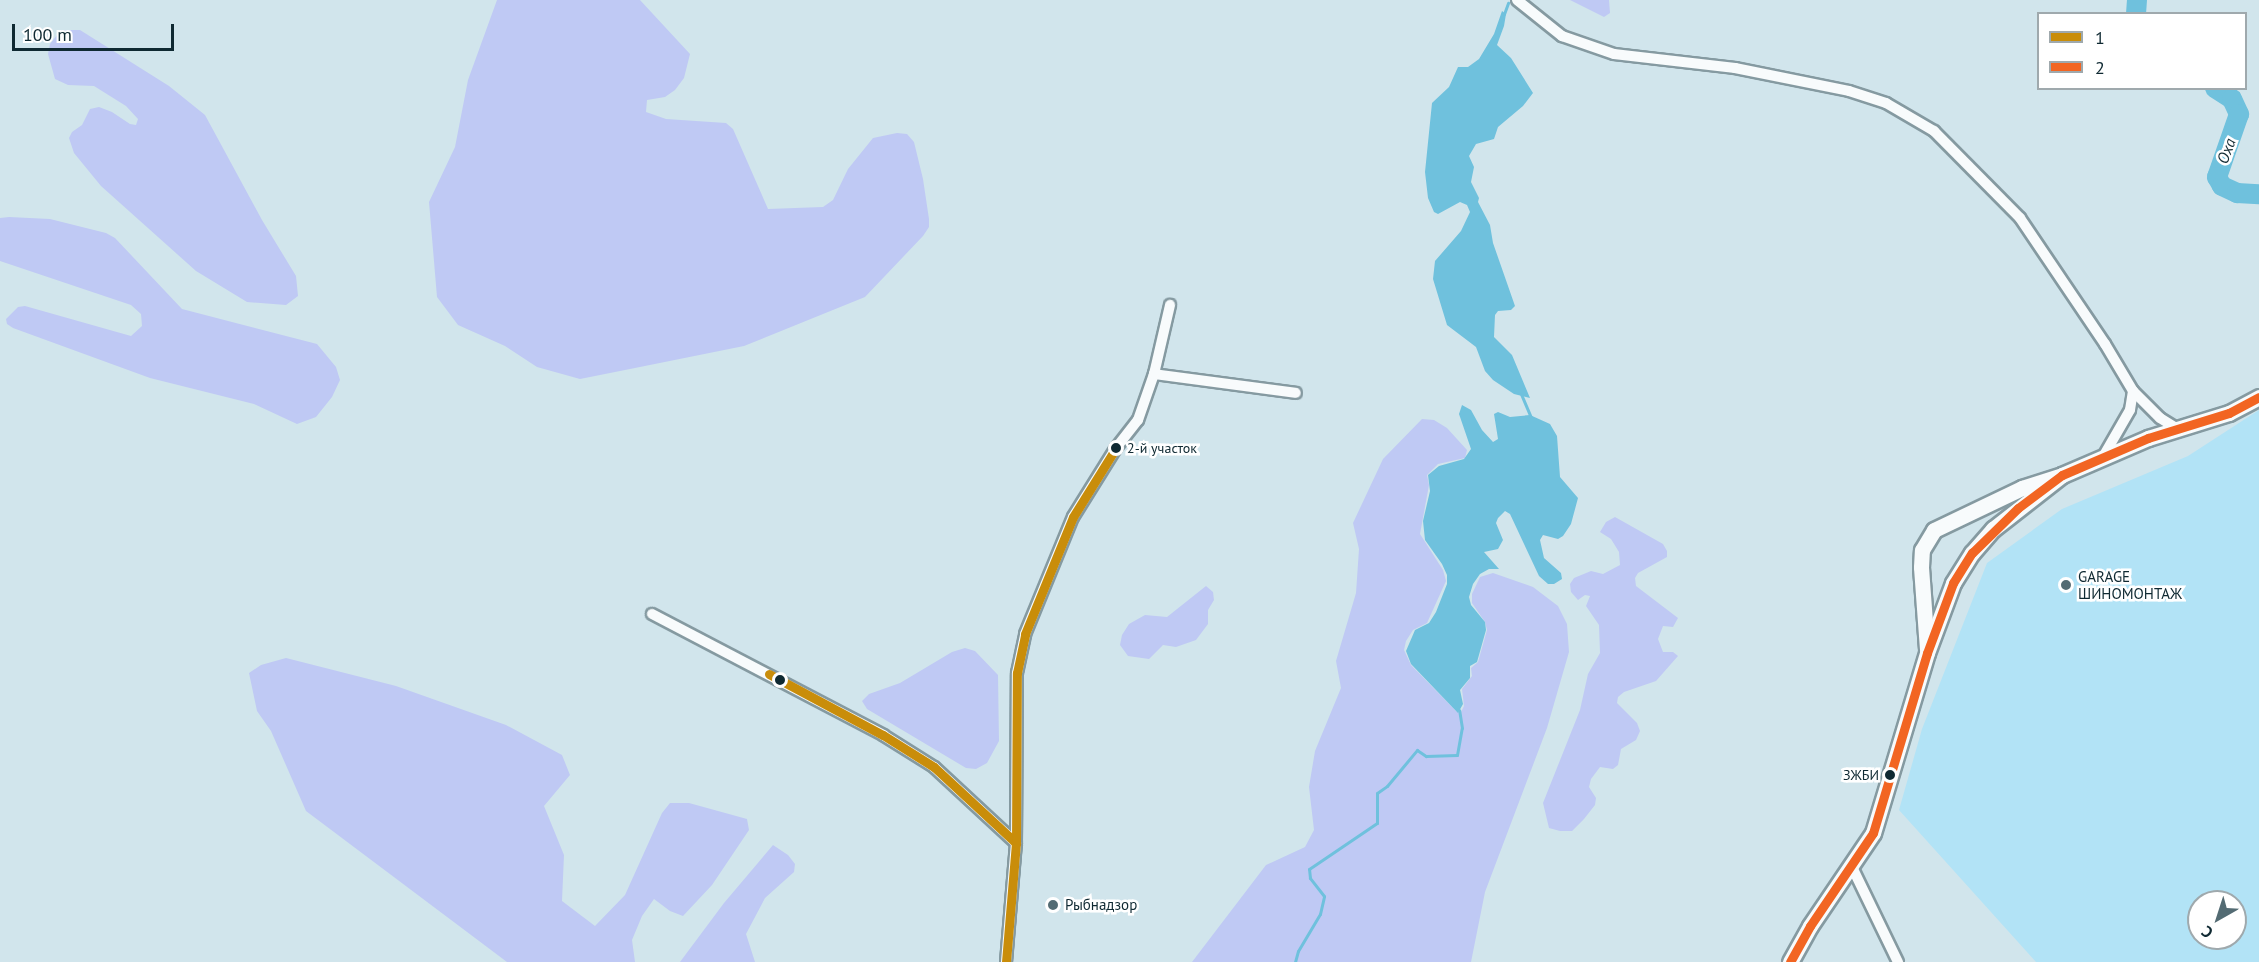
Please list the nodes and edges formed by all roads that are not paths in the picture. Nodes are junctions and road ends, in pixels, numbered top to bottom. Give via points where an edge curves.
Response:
1 (1517, 0) edge
2 (1170, 305) dead end
3 (1154, 374) junction
4 (2133, 391) junction
5 (1296, 393) dead end
6 (2259, 398) edge
7 (2176, 428) junction
8 (2103, 457) junction
9 (2062, 475) junction
10 (652, 614) dead end
11 (1927, 653) junction
12 (1016, 843) junction
13 (1852, 867) junction
14 (1006, 962) edge
15 (1790, 962) edge
16 (1898, 962) edge

1 - 4 street via 1562,36 1614,54 1735,68 1850,91 1886,103 1934,131 2020,218
2 - 3 street
3 - 5 street
3 - 12 street via 1138,420 1073,517 1025,634 1017,673
4 - 7 street
4 - 8 street via 2130,410
6 - 7 street via 2229,413
7 - 8 street
8 - 9 street
9 - 11 street via 2018,508 1972,553 1953,584
9 - 11 street via 2022,488 1934,530 1922,550 1921,567
10 - 12 street via 883,735 934,767
11 - 13 street via 1873,832
12 - 14 street
13 - 15 street
13 - 16 street

